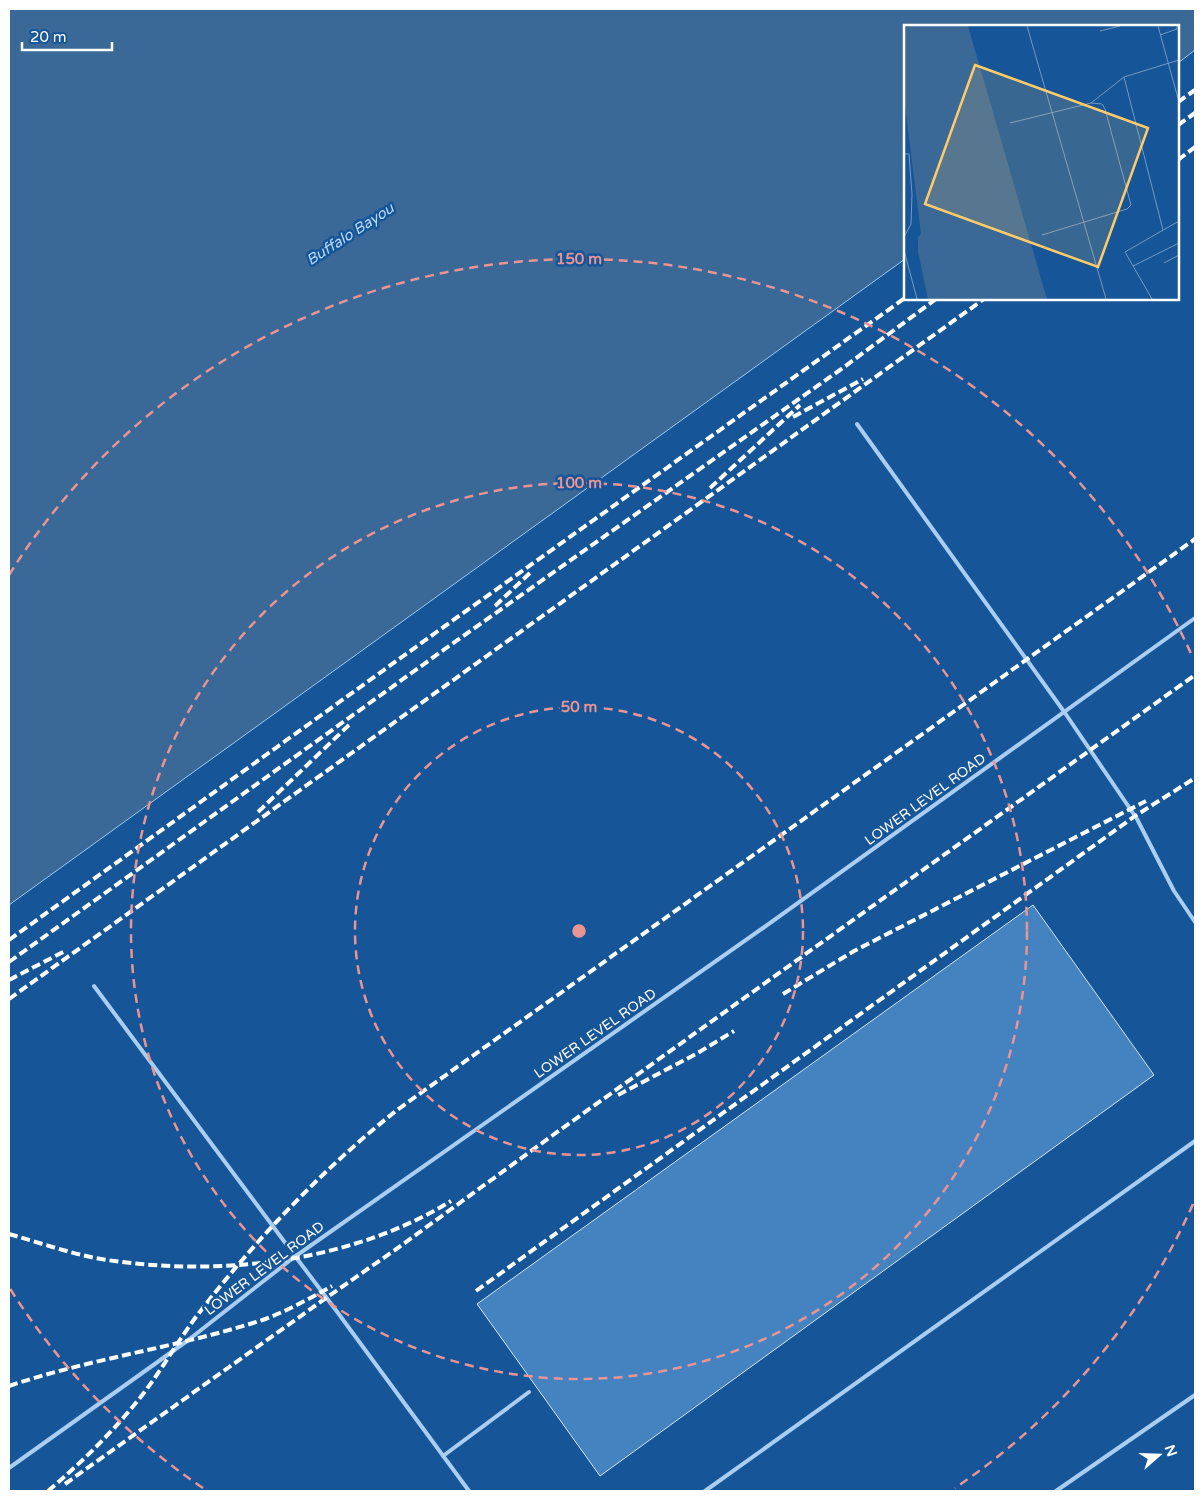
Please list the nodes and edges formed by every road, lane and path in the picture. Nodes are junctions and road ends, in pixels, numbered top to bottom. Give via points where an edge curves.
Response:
1 (857, 424) dead end
2 (1195, 618) edge
3 (1065, 713) junction
4 (1195, 922) edge
5 (94, 986) dead end
6 (1195, 1141) edge
7 (295, 1256) junction
8 (529, 1392) dead end
9 (1195, 1396) edge
10 (443, 1456) junction
11 (9, 1468) edge
12 (469, 1491) edge
13 (705, 1491) edge
14 (1056, 1491) edge

1 - 3 lane
2 - 3 lane, LOWER LEVEL ROAD
3 - 4 lane via 1137,819 1174,891
3 - 7 lane, LOWER LEVEL ROAD
5 - 7 lane
6 - 13 lane
7 - 10 lane
7 - 11 lane, LOWER LEVEL ROAD via 186,1341
8 - 10 lane
9 - 14 lane
10 - 12 lane

